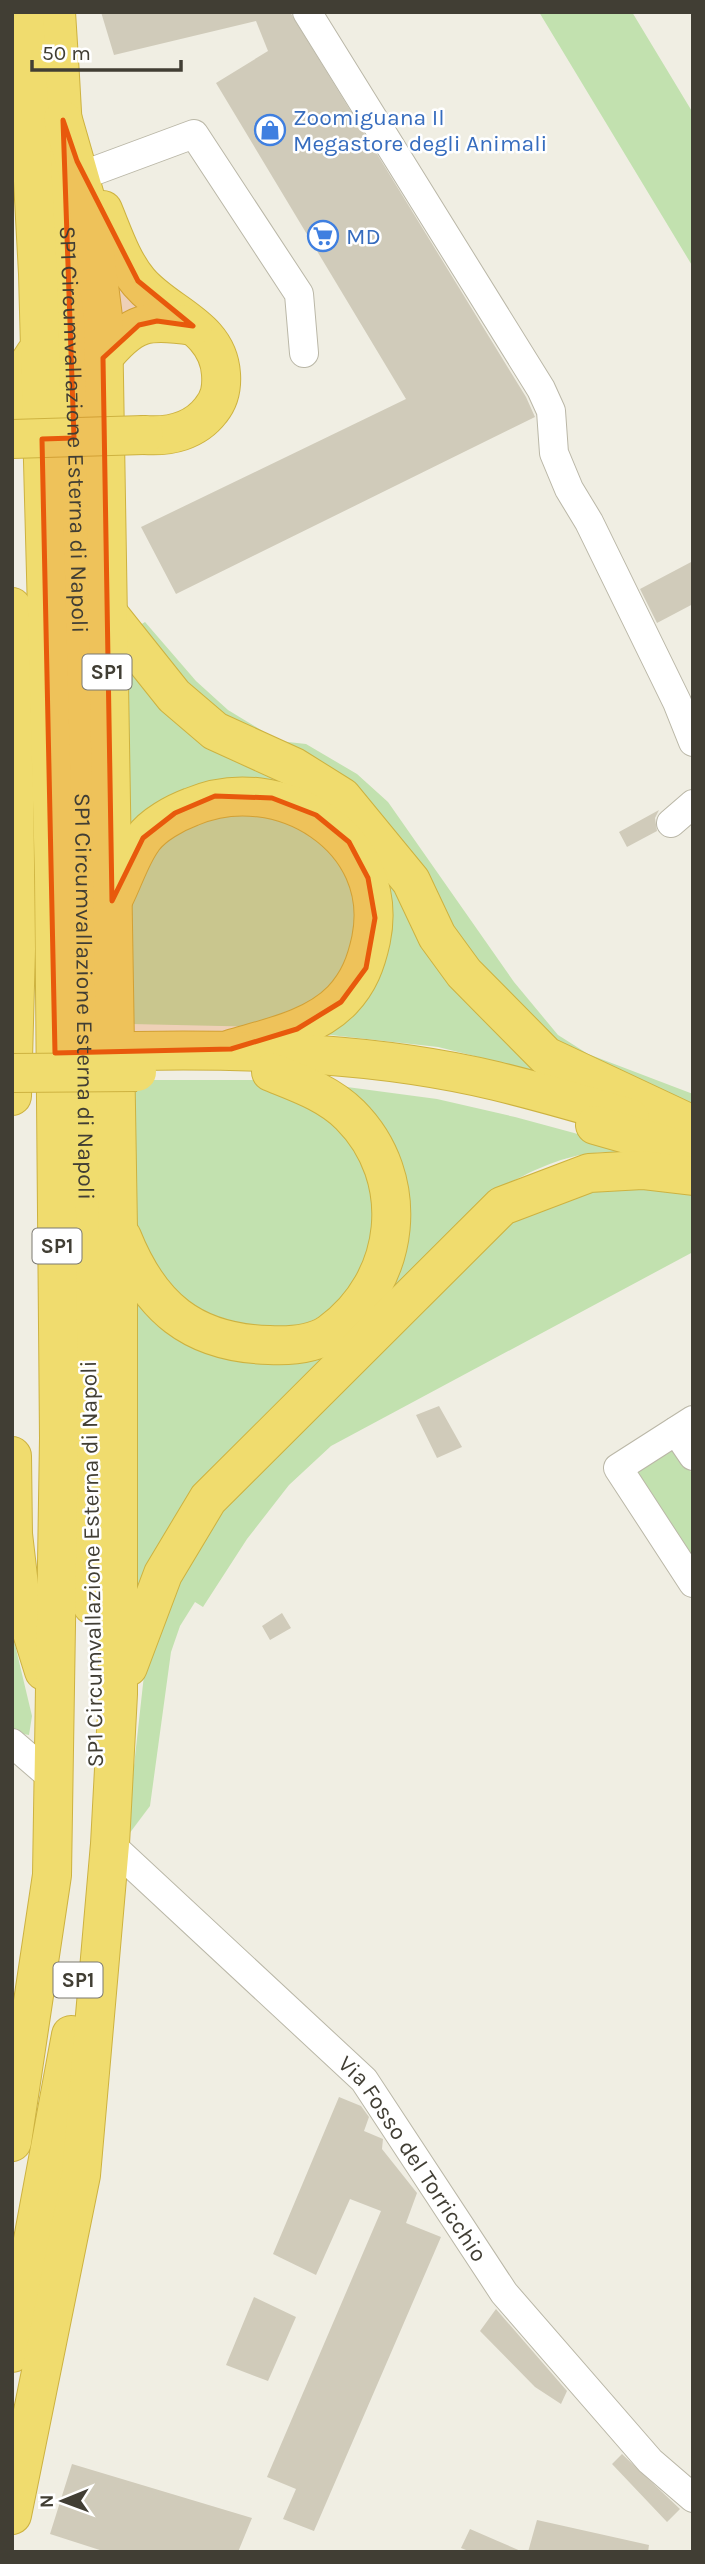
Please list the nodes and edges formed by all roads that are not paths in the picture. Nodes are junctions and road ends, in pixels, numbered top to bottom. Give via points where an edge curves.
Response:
1 (24, 12) edge
2 (56, 12) edge
3 (307, 12) edge
4 (12, 82) edge
5 (48, 121) junction
6 (81, 167) junction
7 (193, 327) junction
8 (40, 347) junction
9 (304, 353) dead end
10 (103, 358) junction
11 (12, 414) edge
12 (12, 439) edge
13 (12, 607) edge
14 (107, 612) junction
15 (693, 742) edge
16 (693, 804) edge
17 (671, 823) dead end
18 (112, 901) junction
19 (14, 943) edge
20 (231, 1049) junction
21 (12, 1054) edge
22 (136, 1062) junction
23 (271, 1072) junction
24 (12, 1073) edge
25 (12, 1096) edge
26 (693, 1125) edge
27 (693, 1136) edge
28 (693, 1153) edge
29 (693, 1176) edge
30 (118, 1229) junction
31 (684, 1425) edge
32 (693, 1456) edge
33 (12, 1457) edge
34 (693, 1583) edge
35 (16, 1587) edge
36 (118, 1693) junction
37 (56, 1721) junction
38 (12, 1743) edge
39 (96, 1758) junction
40 (55, 1780) junction
41 (110, 1844) junction
42 (29, 2040) junction
43 (12, 2079) edge
44 (12, 2142) edge
45 (12, 2353) edge
46 (693, 2498) edge
47 (12, 2515) edge

1 - 5 highway, SP1 Circumvallazione Esterna di Napoli / SP1
2 - 5 highway, SP1 Circumvallazione Esterna di Napoli / SP1
3 - 15 street via 541,389 551,411 551,439 564,477
4 - 5 street
5 - 6 highway, SP1
5 - 8 highway, SP1 Circumvallazione Esterna di Napoli / SP1
5 - 39 highway, SP1 Circumvallazione Esterna di Napoli / SP1 via 72,318
6 - 7 highway via 138,281
6 - 9 street via 194,134 299,294
6 - 10 highway, SP1 via 98,260
7 - 10 highway via 157,321 139,326 123,335
7 - 12 highway, bridge via 217,349 220,365 220,394 196,425 169,435
8 - 11 highway via 17,382
8 - 37 highway, SP1 Circumvallazione Esterna di Napoli / SP1 via 54,875 59,1424
10 - 14 highway, SP1
13 - 19 highway
14 - 18 highway, SP1
14 - 26 highway via 174,696 215,731 294,767 342,797 411,881 437,936 464,973 546,1056
16 - 17 street
18 - 20 highway via 143,838 175,813 215,796 272,798 316,815 349,842 368,878 376,918 366,968 341,1002 297,1029
18 - 30 highway, SP1
19 - 25 highway
20 - 22 highway
20 - 27 highway via 374,1061 494,1081
21 - 22 highway
22 - 23 highway
22 - 24 highway, bridge
23 - 28 highway via 372,1076 465,1093
23 - 30 highway via 314,1090 349,1114 388,1175 392,1227 379,1277 367,1298 328,1334 304,1344 249,1345 221,1340 171,1313 152,1293 135,1270
29 - 36 highway via 642,1170 589,1173 502,1206 208,1499 163,1574
30 - 36 highway
31 - 32 street
31 - 34 street via 618,1468
33 - 35 highway, SP1
35 - 37 highway, SP1 via 36,1639
36 - 39 highway
36 - 41 highway
37 - 40 highway, SP1 Circumvallazione Esterna di Napoli / SP1
38 - 40 street
39 - 45 highway, SP1 Circumvallazione Esterna di Napoli / SP1 via 85,1934
40 - 42 highway, SP1 Circumvallazione Esterna di Napoli / SP1 via 52,1875
41 - 46 street, Via Fosso del Torricchio via 363,2080 504,2293 650,2461
41 - 47 highway via 81,2175
42 - 43 highway
42 - 44 highway, SP1 Circumvallazione Esterna di Napoli / SP1

